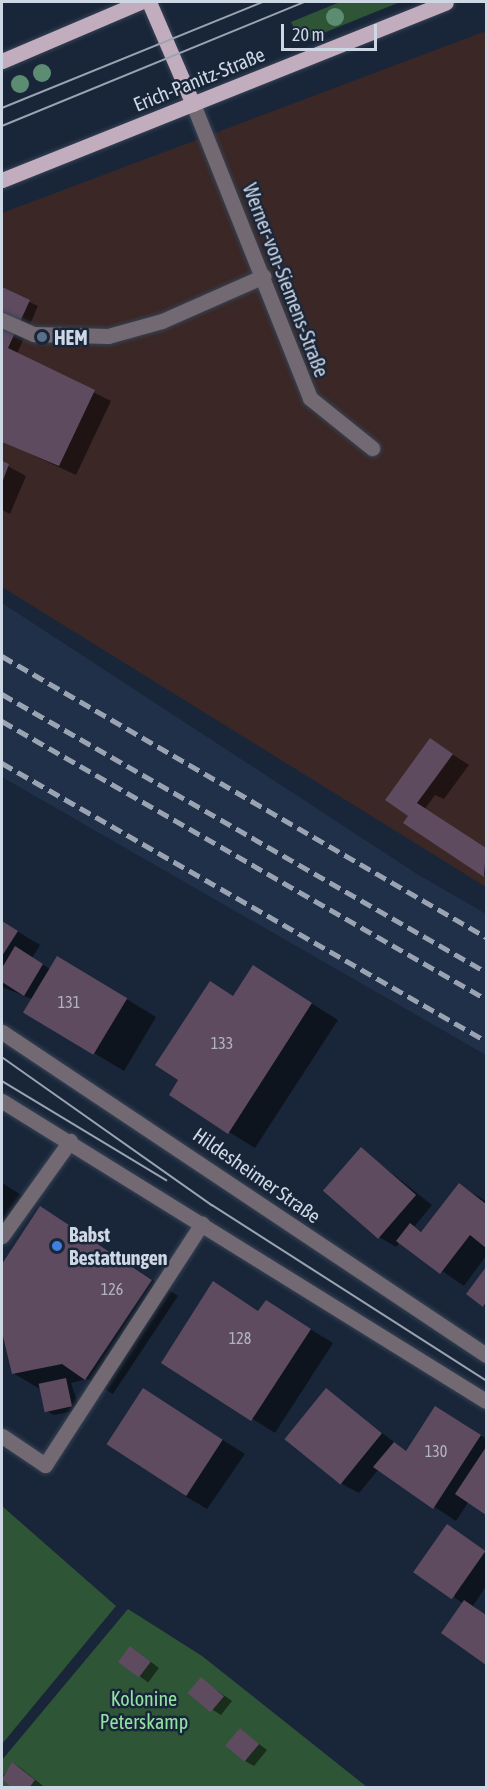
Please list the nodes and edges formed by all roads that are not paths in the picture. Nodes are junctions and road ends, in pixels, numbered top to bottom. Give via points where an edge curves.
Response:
1 (140, 2) edge
2 (149, 2) edge
3 (446, 2) edge
4 (2, 61) edge
5 (193, 104) junction
6 (2, 180) edge
7 (264, 276) junction
8 (2, 320) edge
9 (372, 448) dead end
10 (2, 1032) edge
11 (2, 1101) edge
12 (70, 1141) junction
13 (202, 1223) junction
14 (2, 1236) edge
15 (486, 1355) edge
16 (486, 1401) edge
17 (2, 1436) edge

1 - 4 main road
2 - 5 main road
3 - 5 main road, Erich-Panitz-Straße
5 - 6 main road, Erich-Panitz-Straße
5 - 7 street, Werner-von-Siemens-Straße
7 - 8 street via 162,321 108,336 34,334
7 - 9 street, Werner-von-Siemens-Straße via 310,398
10 - 15 street, Hildesheimer Straße
11 - 12 street
12 - 13 street
12 - 14 street
13 - 16 street
13 - 17 street via 45,1465

